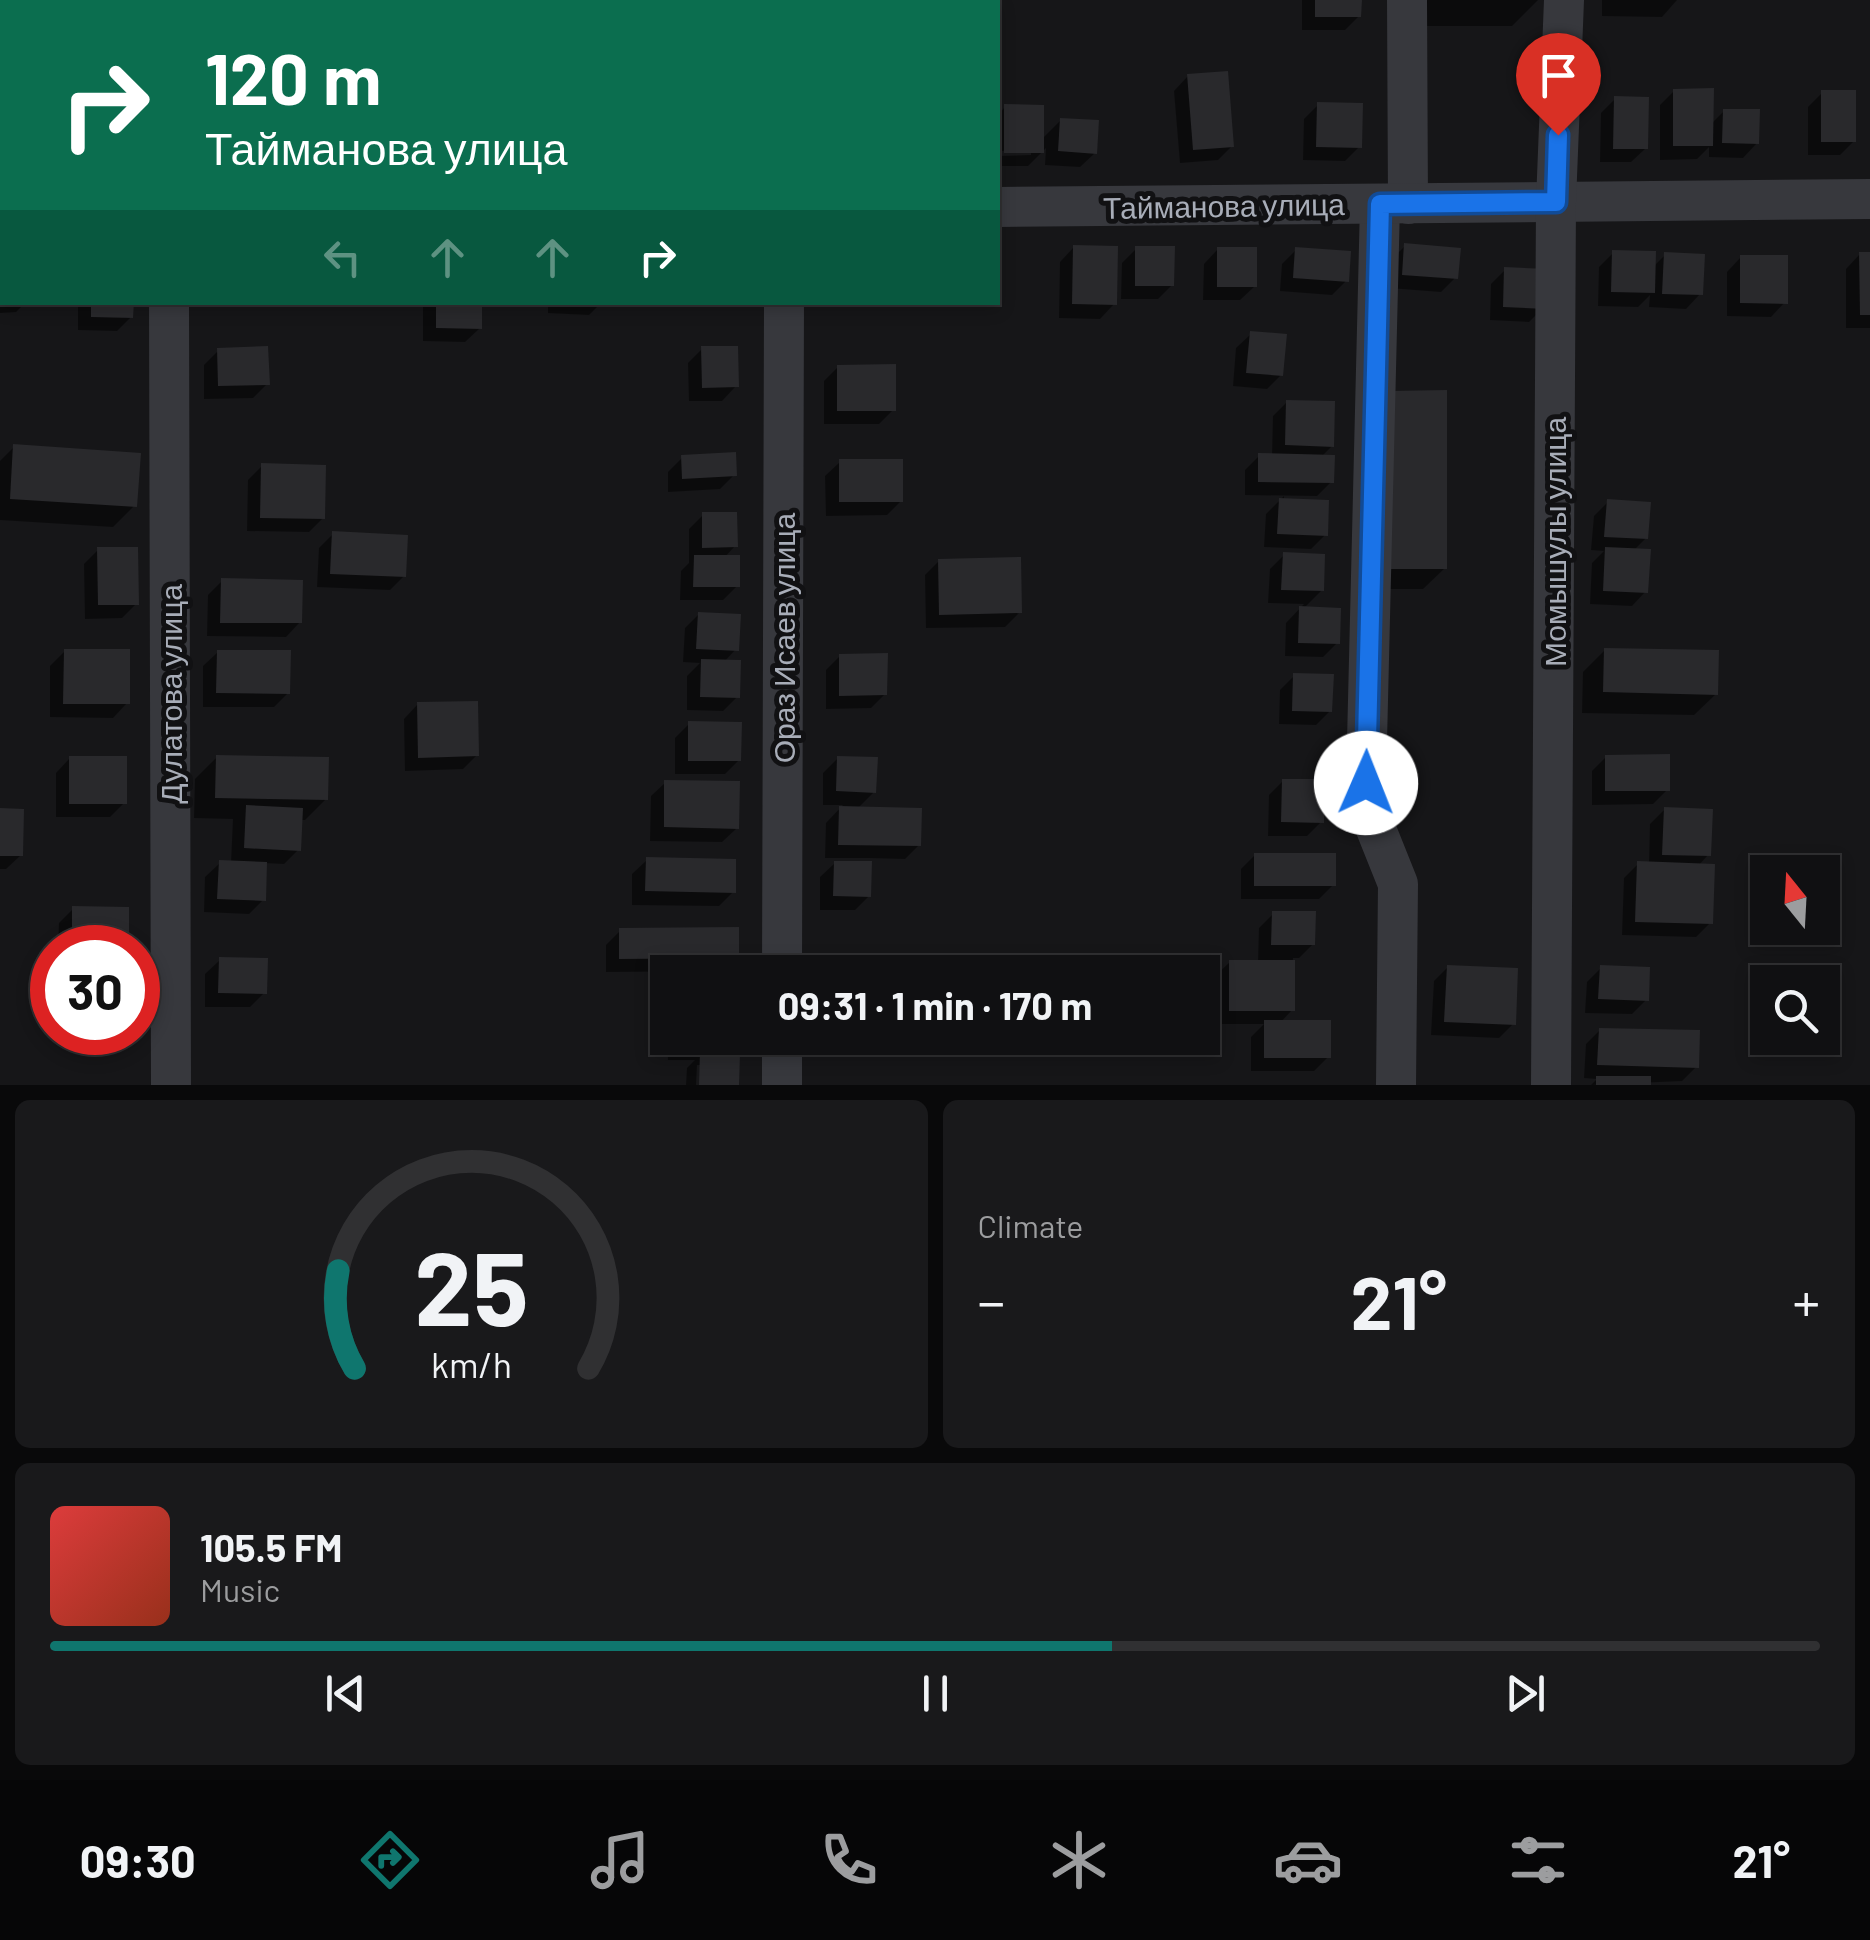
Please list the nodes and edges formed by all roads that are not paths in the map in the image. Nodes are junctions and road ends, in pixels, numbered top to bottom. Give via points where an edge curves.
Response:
1 (1408, 0) edge
2 (1564, 0) edge
3 (1870, 199) edge
4 (1556, 202) junction
5 (1394, 204) junction
6 (1000, 207) edge
7 (169, 305) edge
8 (784, 305) edge
9 (782, 955) edge
10 (782, 1055) edge
11 (171, 1085) edge
12 (782, 1085) edge
13 (1396, 1085) edge
14 (1552, 1085) edge

1 - 5 street
2 - 4 street, Момышулы улица
3 - 4 street, Тайманова улица
4 - 5 street, Тайманова улица
4 - 14 street, Момышулы улица
5 - 6 street, Тайманова улица
5 - 13 street via 1366,783 1372,819 1398,884
7 - 11 street, Дулатова улица
8 - 9 street, Ораз Исаев улица
10 - 12 street

